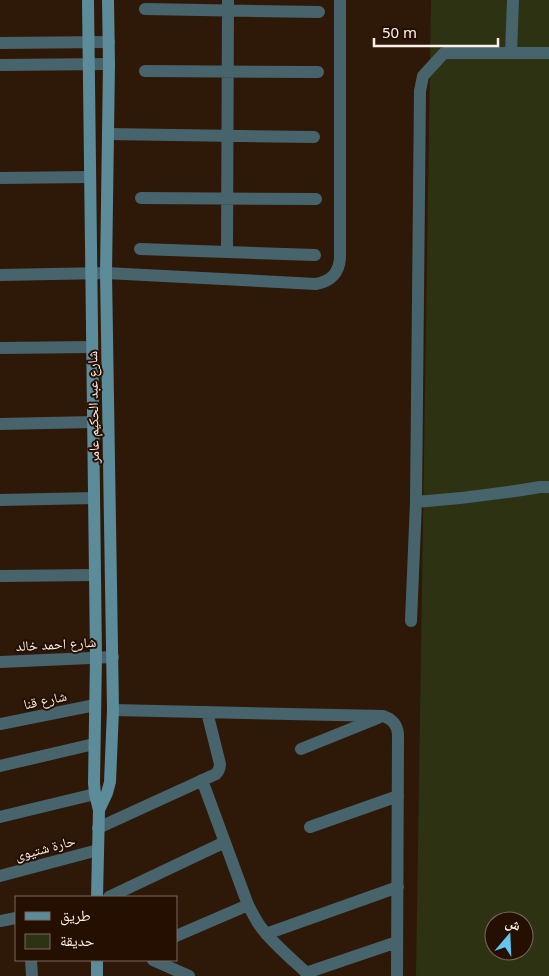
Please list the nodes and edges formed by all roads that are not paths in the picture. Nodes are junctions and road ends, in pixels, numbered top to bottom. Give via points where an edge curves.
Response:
1 (88, 0) edge
2 (108, 0) edge
3 (340, 0) edge
4 (513, 0) edge
5 (228, 5) edge
6 (145, 9) dead end
7 (319, 12) dead end
8 (88, 42) junction
9 (109, 42) junction
10 (0, 43) edge
11 (511, 53) junction
12 (549, 53) edge
13 (0, 64) edge
14 (90, 64) junction
15 (109, 64) junction
16 (145, 71) dead end
17 (228, 71) junction
18 (318, 72) dead end
19 (108, 134) junction
20 (228, 136) junction
21 (314, 137) dead end
22 (90, 177) junction
23 (0, 178) edge
24 (141, 198) dead end
25 (227, 198) junction
26 (316, 199) dead end
27 (140, 249) dead end
28 (227, 252) junction
29 (315, 255) dead end
30 (91, 272) junction
31 (106, 273) junction
32 (0, 275) edge
33 (92, 347) junction
34 (0, 348) edge
35 (94, 422) junction
36 (0, 424) edge
37 (549, 487) edge
38 (94, 498) junction
39 (0, 500) edge
40 (416, 502) junction
41 (95, 575) junction
42 (0, 576) edge
43 (411, 621) dead end
44 (96, 657) junction
45 (112, 657) junction
46 (0, 662) edge
47 (95, 704) junction
48 (113, 710) junction
49 (207, 712) junction
50 (383, 716) junction
51 (0, 724) edge
52 (94, 744) junction
53 (301, 749) dead end
54 (0, 766) edge
55 (202, 780) junction
56 (94, 794) junction
57 (398, 796) junction
58 (99, 810) junction
59 (0, 817) edge
60 (310, 827) dead end
61 (98, 828) junction
62 (225, 842) junction
63 (98, 850) junction
64 (0, 876) edge
65 (398, 886) junction
66 (97, 896) edge
67 (111, 896) edge
68 (248, 905) junction
69 (15, 918) edge
70 (0, 921) edge
71 (266, 934) junction
72 (178, 935) edge
73 (397, 942) junction
74 (31, 961) edge
75 (97, 961) edge
76 (155, 961) edge
77 (308, 974) edge
78 (32, 976) edge
79 (97, 976) edge
80 (189, 976) edge
81 (397, 976) edge

1 - 8 street, شارع عبد الحكيم عامر
2 - 9 street, شارع عبد الحكيم عامر
3 - 31 street via 340,258 331,278 316,284
4 - 11 street
5 - 6 street
5 - 7 street
5 - 17 street
8 - 9 street
8 - 10 street
8 - 14 street, شارع عبد الحكيم عامر
9 - 15 street, شارع عبد الحكيم عامر
11 - 12 street
11 - 40 street via 444,53 423,76 420,91
13 - 14 street
14 - 15 street
14 - 22 street, شارع عبد الحكيم عامر
15 - 19 street, شارع عبد الحكيم عامر
16 - 17 street
17 - 18 street
17 - 20 street
19 - 20 street
19 - 31 street, شارع عبد الحكيم عامر
20 - 21 street
20 - 25 street
22 - 23 street
22 - 30 street, شارع عبد الحكيم عامر
24 - 25 street
25 - 26 street
25 - 28 street
27 - 28 street
28 - 29 street
30 - 31 street
30 - 32 street
30 - 33 street, شارع عبد الحكيم عامر
31 - 45 street, شارع عبد الحكيم عامر
33 - 34 street
33 - 35 street, شارع عبد الحكيم عامر
35 - 36 street
35 - 38 street, شارع عبد الحكيم عامر
37 - 40 street
38 - 39 street
38 - 41 street, شارع عبد الحكيم عامر
40 - 43 street
41 - 42 street
41 - 44 street, شارع عبد الحكيم عامر
44 - 45 street, شارع احمد خالد
44 - 46 street, شارع احمد خالد
44 - 47 street, شارع عبد الحكيم عامر
45 - 48 street, شارع عبد الحكيم عامر
47 - 51 street, شارع قنا
47 - 52 street, شارع عبد الحكيم عامر
48 - 49 street
48 - 58 street, شارع عبد الحكيم عامر via 110,782
49 - 50 street
49 - 55 street via 220,768 216,774
50 - 53 street
50 - 57 street via 394,722 397,728
52 - 54 street
52 - 56 street, شارع عبد الحكيم عامر
55 - 61 street
55 - 62 street
56 - 58 street, شارع عبد الحكيم عامر
56 - 59 street
57 - 60 street
57 - 65 street
58 - 61 street, شارع عبد الحكيم عامر
61 - 63 street, شارع عبد الحكيم عامر
62 - 67 street
62 - 68 street
63 - 64 street, حارة شتيوى
63 - 66 street, شارع عبد الحكيم عامر
65 - 71 street
65 - 73 street
68 - 71 street
68 - 72 street
69 - 70 street
71 - 77 street
73 - 77 street
73 - 81 street
74 - 78 street
75 - 79 street
76 - 80 street

